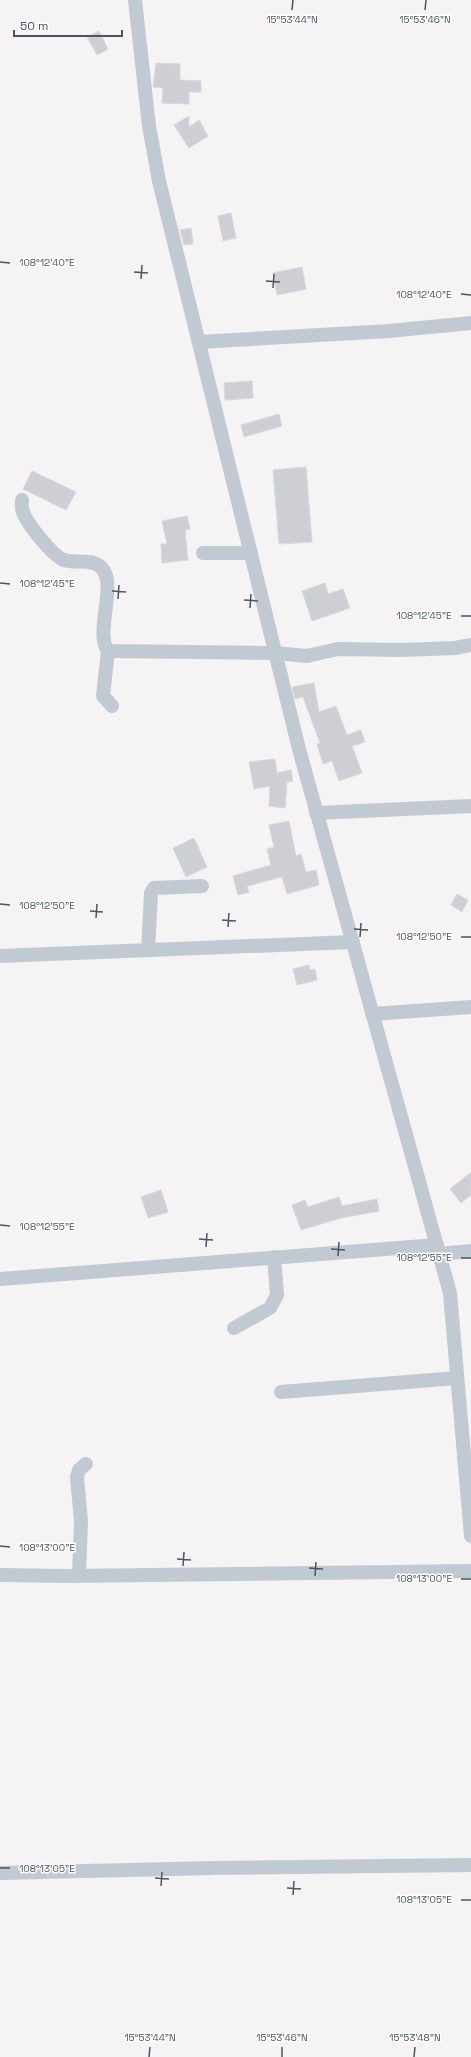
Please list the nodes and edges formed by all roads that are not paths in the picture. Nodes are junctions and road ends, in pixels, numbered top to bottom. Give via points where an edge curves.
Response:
1 (135, 0) edge
2 (471, 323) edge
3 (199, 342) junction
4 (22, 500) dead end
5 (251, 552) junction
6 (204, 553) dead end
7 (471, 645) edge
8 (108, 651) junction
9 (275, 653) junction
10 (112, 706) dead end
11 (471, 806) edge
12 (316, 812) junction
13 (202, 886) dead end
14 (353, 942) junction
15 (148, 950) junction
16 (0, 956) edge
17 (471, 1006) edge
18 (372, 1014) junction
19 (438, 1249) junction
20 (471, 1251) edge
21 (274, 1257) junction
22 (0, 1279) edge
23 (234, 1328) dead end
24 (457, 1378) junction
25 (281, 1392) dead end
26 (86, 1464) dead end
27 (471, 1536) edge
28 (471, 1571) edge
29 (0, 1575) edge
30 (79, 1575) junction
31 (471, 1865) edge
32 (0, 1873) edge

1 - 3 street via 149,126
2 - 3 street
3 - 5 street
4 - 8 street via 22,511 27,521 53,553 72,562 92,563 104,571 107,583 104,642
5 - 6 street
5 - 9 street
7 - 9 street via 401,650 338,649 307,656
8 - 9 street
8 - 10 street via 103,696
9 - 12 street
11 - 12 street
12 - 14 street
13 - 15 street via 154,888 151,893
14 - 15 street
14 - 18 street
15 - 16 street
17 - 18 street
18 - 19 street
19 - 20 street
19 - 21 street
19 - 24 street via 450,1293
21 - 22 street
21 - 23 street via 277,1294 270,1308
24 - 25 street
24 - 27 street
26 - 30 street via 76,1477 81,1522
28 - 30 street
29 - 30 street
31 - 32 street

